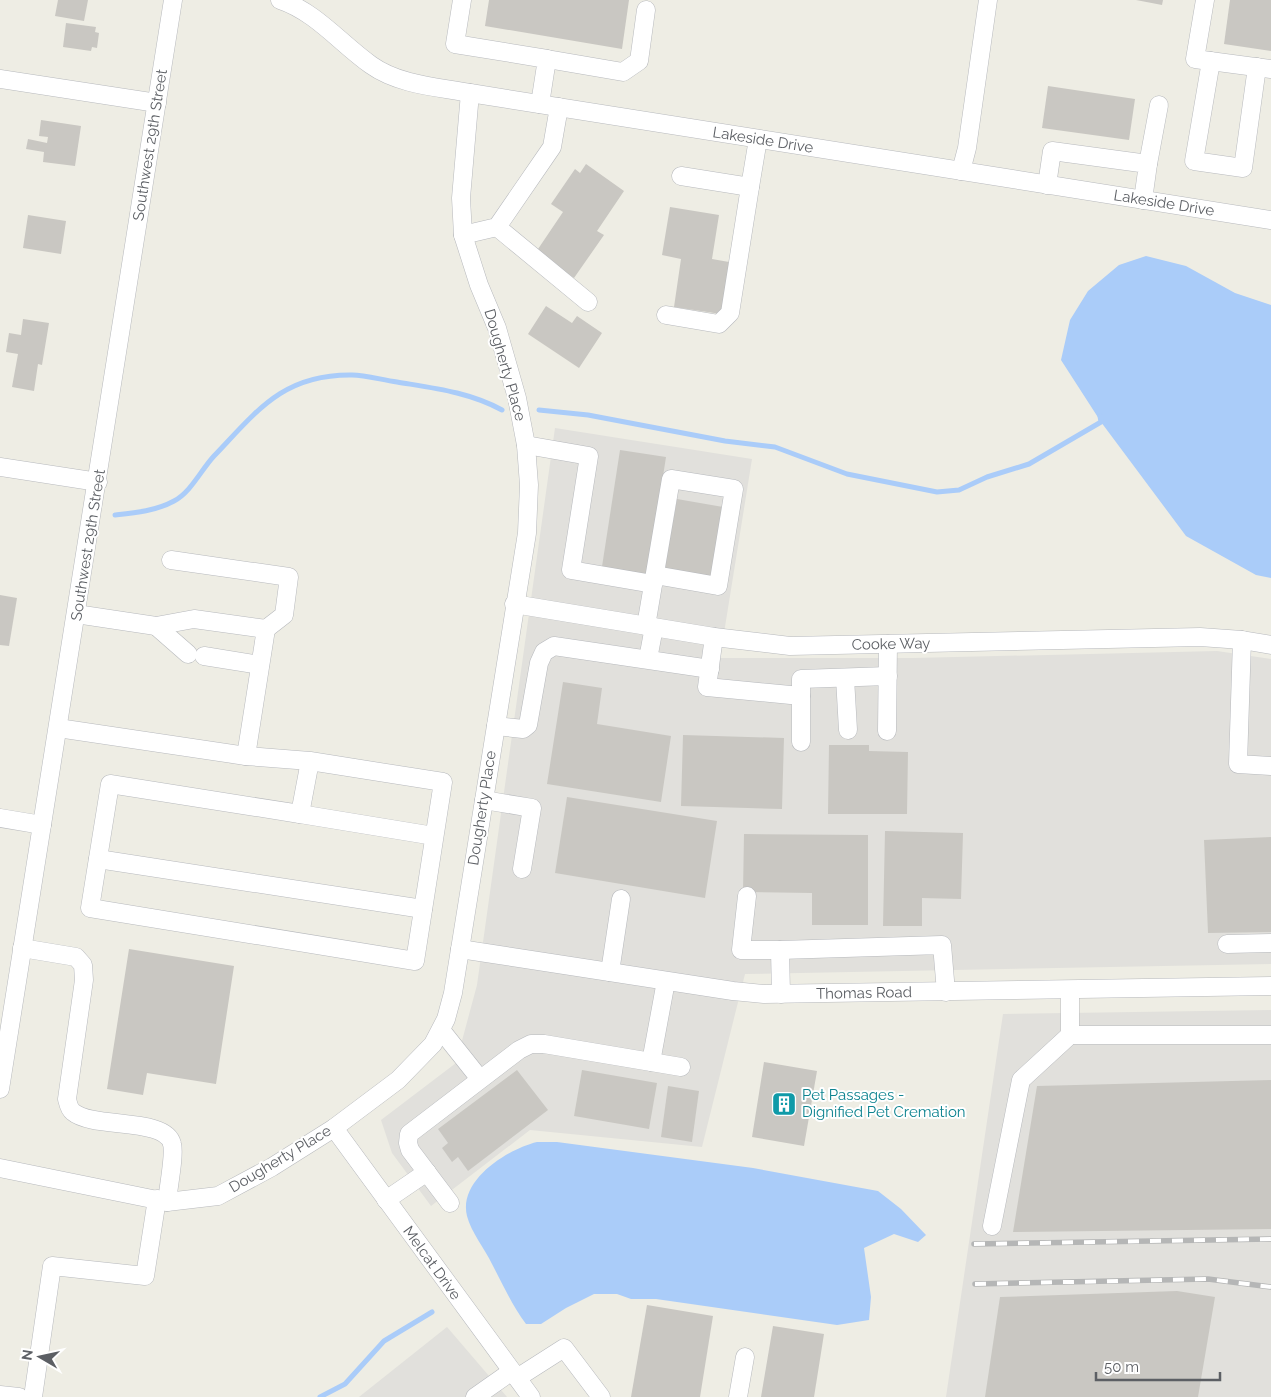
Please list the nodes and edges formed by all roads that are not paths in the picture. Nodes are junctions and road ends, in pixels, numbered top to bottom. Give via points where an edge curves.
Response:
1 (172, 0) edge
2 (280, 0) edge
3 (462, 0) edge
4 (988, 0) edge
5 (1205, 0) edge
6 (646, 10) dead end
7 (547, 59) junction
8 (1211, 61) junction
9 (1264, 68) edge
10 (0, 79) edge
11 (470, 93) junction
12 (157, 103) junction
13 (540, 104) junction
14 (1159, 105) dead end
15 (559, 108) junction
16 (758, 139) junction
17 (1148, 164) junction
18 (961, 171) junction
19 (680, 176) dead end
20 (1047, 185) junction
21 (750, 187) junction
22 (1142, 200) junction
23 (1271, 220) edge
24 (496, 227) junction
25 (463, 235) junction
26 (588, 302) dead end
27 (666, 316) dead end
28 (526, 445) junction
29 (0, 467) edge
30 (98, 482) junction
31 (171, 560) dead end
32 (654, 580) junction
33 (514, 604) junction
34 (76, 614) junction
35 (156, 626) junction
36 (650, 626) junction
37 (266, 630) junction
38 (714, 637) junction
39 (1242, 640) junction
40 (888, 644) junction
41 (1271, 645) edge
42 (648, 659) junction
43 (260, 666) junction
44 (710, 670) junction
45 (888, 676) junction
46 (845, 678) junction
47 (801, 696) junction
48 (496, 726) junction
49 (58, 728) junction
50 (848, 730) dead end
51 (888, 731) dead end
52 (800, 742) dead end
53 (246, 756) junction
54 (310, 761) junction
55 (1271, 766) edge
56 (484, 800) junction
57 (300, 814) junction
58 (0, 818) edge
59 (42, 825) junction
60 (434, 836) junction
61 (98, 859) junction
62 (522, 869) dead end
63 (747, 896) dead end
64 (621, 899) dead end
65 (423, 909) junction
66 (1271, 943) edge
67 (1227, 944) dead end
68 (22, 948) junction
69 (460, 949) junction
70 (780, 950) junction
71 (610, 972) junction
72 (666, 981) junction
73 (1271, 986) edge
74 (1070, 990) junction
75 (946, 992) junction
76 (782, 994) junction
77 (441, 1030) junction
78 (1070, 1035) junction
79 (1271, 1035) edge
80 (651, 1062) junction
81 (681, 1067) dead end
82 (480, 1079) junction
83 (0, 1089) edge
84 (334, 1128) junction
85 (0, 1168) edge
86 (427, 1172) junction
87 (162, 1200) junction
88 (386, 1200) junction
89 (450, 1203) dead end
90 (992, 1226) dead end
91 (745, 1357) dead end
92 (515, 1375) junction
93 (0, 1395) edge
94 (19, 1397) edge
95 (33, 1397) edge
96 (476, 1397) edge
97 (531, 1397) edge
98 (601, 1397) edge
99 (738, 1397) edge

1 - 12 street, Southwest 29th Street
2 - 11 street, Lakeside Drive via 294,5 336,35 372,66 403,81
3 - 7 street via 455,44
4 - 18 street
5 - 8 street via 1195,59
6 - 7 street via 639,61 623,72
7 - 13 street
8 - 9 street
8 - 9 street via 1194,161 1242,168
10 - 12 street
11 - 13 street, Lakeside Drive
11 - 25 street, Dougherty Place via 461,198
12 - 30 street, Southwest 29th Street
13 - 15 street, Lakeside Drive
14 - 17 street
15 - 16 street, Lakeside Drive
15 - 24 street via 552,147
16 - 18 street, Lakeside Drive
16 - 21 street
17 - 20 street via 1052,151
17 - 22 street
18 - 20 street, Lakeside Drive
19 - 21 street
20 - 22 street, Lakeside Drive
21 - 27 street via 730,313 719,324
22 - 23 street, Lakeside Drive
24 - 25 street
24 - 26 street
25 - 28 street, Dougherty Place via 497,328 517,398
28 - 32 street via 589,456 571,570
28 - 33 street, Dougherty Place via 529,486 527,533
29 - 30 street
30 - 34 street, Southwest 29th Street
31 - 37 street via 289,577 284,615
32 - 32 street via 671,479 734,490 718,586
32 - 36 street
33 - 36 street, Cooke Way
33 - 48 street, Dougherty Place
34 - 35 street
34 - 49 street, Southwest 29th Street
35 - 37 street via 194,618
35 - 43 street via 196,655
36 - 38 street, Cooke Way
36 - 42 street
37 - 43 street
38 - 40 street, Cooke Way via 790,646
38 - 44 street
39 - 40 street, Cooke Way via 1200,637
39 - 41 street, Cooke Way
39 - 55 street via 1238,764
40 - 45 street
42 - 44 street
42 - 48 street via 554,646 544,652 540,663 528,725 523,729
43 - 53 street
44 - 47 street via 707,687
45 - 46 street
45 - 51 street
46 - 47 street via 801,679
46 - 50 street
47 - 52 street
48 - 56 street, Dougherty Place
49 - 53 street
49 - 59 street, Southwest 29th Street
53 - 54 street
54 - 57 street
54 - 60 street via 443,782
56 - 62 street via 532,808
56 - 69 street, Dougherty Place
57 - 60 street
57 - 61 street via 110,784
58 - 59 street
59 - 68 street, Southwest 29th Street
60 - 65 street
61 - 65 street
61 - 65 street via 90,908 415,961
63 - 70 street via 741,950
64 - 71 street
66 - 67 street
68 - 83 street, Southwest 29th Street
68 - 87 street via 76,957 83,966 84,980 66,1099 71,1111 83,1118 155,1129 167,1134 173,1144
69 - 71 street, Thomas Road
69 - 77 street, Dougherty Place via 453,993
70 - 75 street via 942,945
70 - 76 street
71 - 72 street, Thomas Road
72 - 76 street, Thomas Road via 747,993
72 - 80 street
73 - 74 street, Thomas Road
74 - 75 street, Thomas Road
74 - 78 street
75 - 76 street, Thomas Road
77 - 82 street
77 - 84 street, Dougherty Place via 417,1064
78 - 79 street
78 - 90 street via 1021,1080
80 - 81 street
80 - 82 street via 531,1044
82 - 86 street via 409,1134 410,1150
84 - 87 street, Dougherty Place via 218,1196
84 - 88 street, Melcat Drive
85 - 87 street, Dougherty Place
86 - 88 street
86 - 89 street
87 - 95 street via 145,1276 52,1266
88 - 92 street, Melcat Drive
91 - 99 street
92 - 96 street
92 - 97 street, Melcat Drive
92 - 98 street via 564,1348
93 - 94 street

